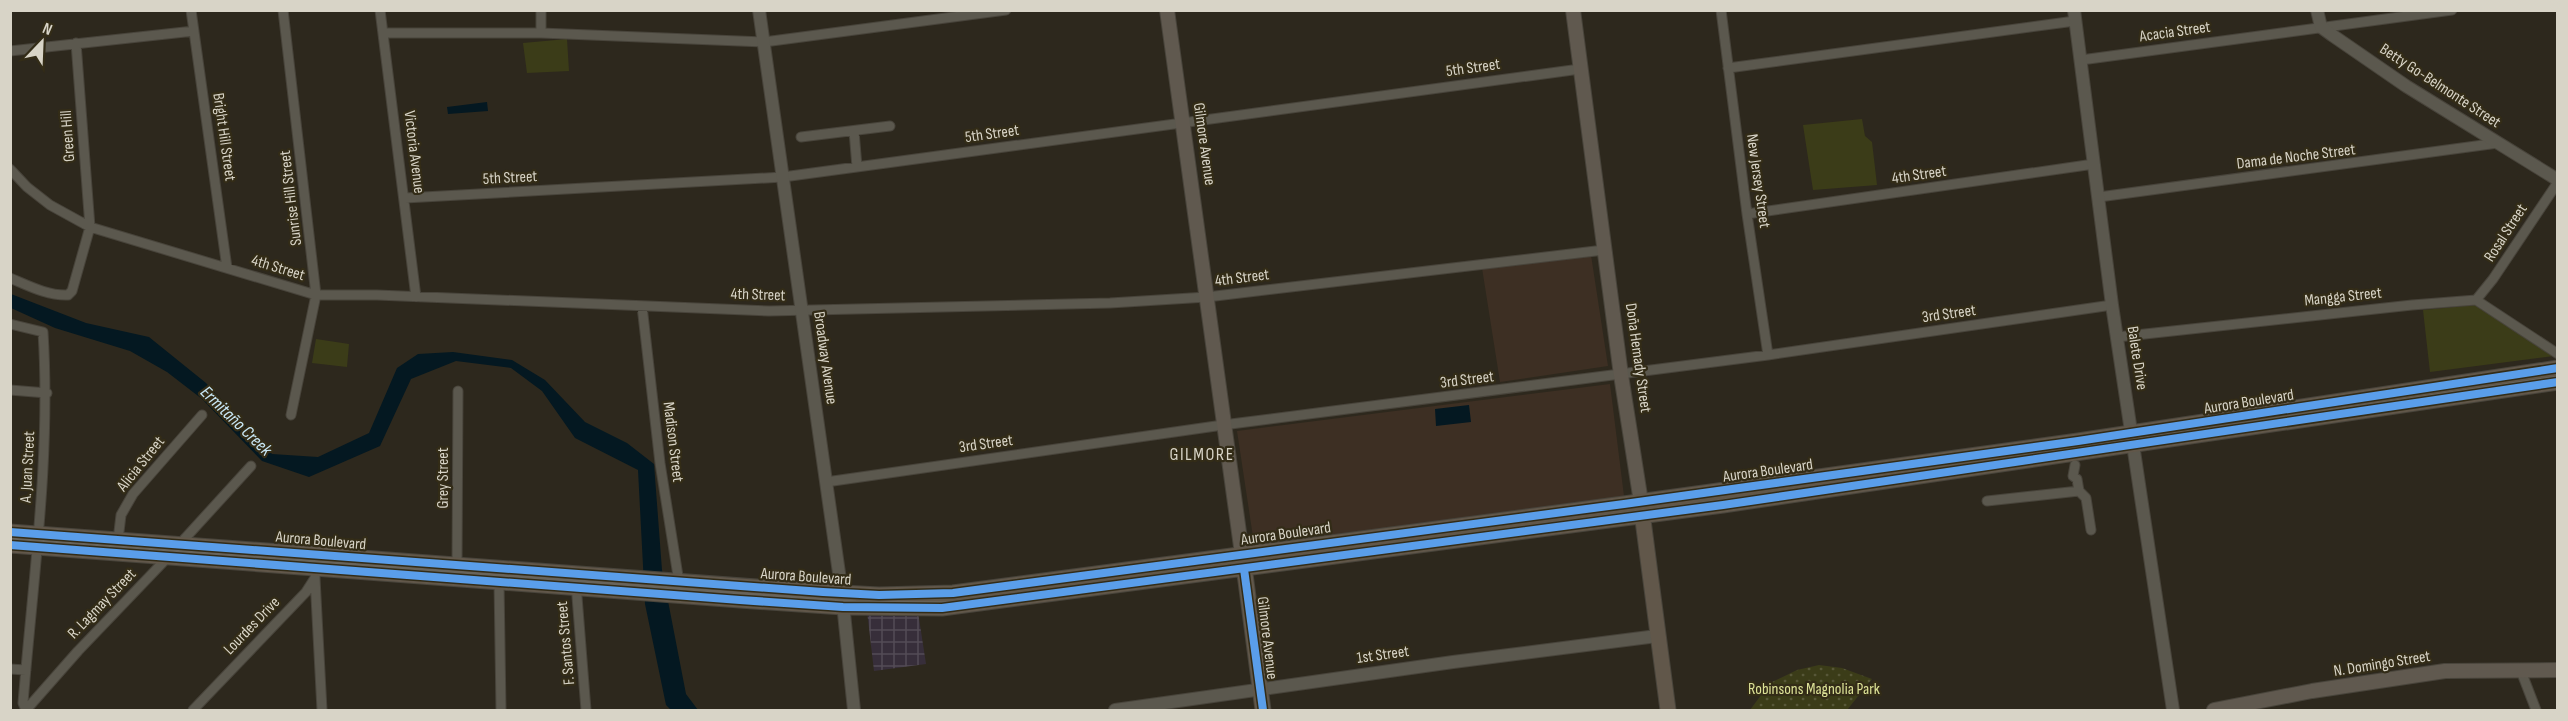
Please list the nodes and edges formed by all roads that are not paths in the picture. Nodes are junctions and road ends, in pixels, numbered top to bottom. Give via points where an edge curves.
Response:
1 (191, 10) edge
2 (283, 10) edge
3 (380, 10) edge
4 (541, 10) edge
5 (759, 10) edge
6 (1006, 10) edge
7 (1167, 10) edge
8 (1573, 10) edge
9 (1721, 10) edge
10 (2317, 10) edge
11 (2452, 10) edge
12 (2075, 16) edge
13 (2321, 27) junction
14 (194, 31) junction
15 (384, 33) junction
16 (541, 33) junction
17 (764, 42) junction
18 (76, 43) junction
19 (10, 51) edge
20 (2081, 60) junction
21 (1728, 68) junction
22 (1580, 69) junction
23 (1183, 123) junction
24 (890, 126) dead end
25 (854, 131) junction
26 (801, 137) dead end
27 (2498, 143) junction
28 (2094, 164) junction
29 (857, 167) junction
30 (10, 169) edge
31 (783, 177) junction
32 (2558, 181) edge
33 (2099, 197) junction
34 (405, 198) junction
35 (1747, 214) junction
36 (90, 228) junction
37 (1605, 250) junction
38 (227, 268) junction
39 (10, 278) edge
40 (316, 295) junction
41 (417, 297) junction
42 (1207, 297) junction
43 (2476, 300) junction
44 (2112, 305) junction
45 (642, 306) junction
46 (802, 312) junction
47 (10, 324) edge
48 (2117, 338) junction
49 (2558, 354) edge
50 (1768, 355) junction
51 (2558, 368) edge
52 (1621, 375) junction
53 (2558, 382) edge
54 (10, 390) edge
55 (458, 391) dead end
56 (47, 393) junction
57 (202, 415) dead end
58 (291, 415) dead end
59 (1223, 425) junction
60 (2134, 439) junction
61 (2073, 459) junction
62 (252, 466) dead end
63 (826, 482) junction
64 (2079, 491) junction
65 (1987, 501) dead end
66 (1641, 508) junction
67 (2091, 530) dead end
68 (10, 532) edge
69 (118, 540) junction
70 (38, 541) junction
71 (180, 543) junction
72 (10, 545) edge
73 (169, 556) junction
74 (1243, 561) junction
75 (457, 566) junction
76 (316, 567) junction
77 (402, 568) junction
78 (576, 580) junction
79 (500, 582) junction
80 (672, 586) junction
81 (306, 592) junction
82 (843, 600) junction
83 (318, 606) junction
84 (1657, 636) junction
85 (10, 669) edge
86 (26, 670) junction
87 (2558, 670) edge
88 (2522, 671) junction
89 (1260, 689) junction
90 (26, 710) edge
91 (193, 711) edge
92 (322, 711) edge
93 (501, 711) edge
94 (586, 711) edge
95 (854, 711) edge
96 (1115, 711) edge
97 (1263, 711) edge
98 (1668, 711) edge
99 (2173, 711) edge
100 (2214, 711) edge
101 (2536, 711) edge

1 - 14 street, Bright Hill Street
2 - 40 street, Sunrise Hill Street
3 - 15 street, Victoria Avenue
4 - 16 street
5 - 17 street, Broadway Avenue
6 - 17 street
7 - 23 main road, Gilmore Avenue
8 - 22 main road, Doña Hemady Street
9 - 21 street, New Jersey Street
10 - 13 street
11 - 13 street, Acacia Street
12 - 20 street, Balete Drive
12 - 21 street
13 - 20 street, Acacia Street
13 - 27 street, Betty Go-Belmonte Street
14 - 18 street
14 - 38 street, Bright Hill Street
15 - 16 street
15 - 34 street, Victoria Avenue
16 - 17 street
17 - 31 street, Broadway Avenue
18 - 19 street
18 - 36 street, Green Hill
20 - 28 street, Balete Drive
21 - 35 street, New Jersey Street
22 - 23 street, 5th Street
22 - 37 main road, Doña Hemady Street
23 - 29 street, 5th Street
23 - 42 main road, Gilmore Avenue
24 - 25 street
25 - 26 street
25 - 29 street
27 - 32 street, Betty Go-Belmonte Street
27 - 33 street, Dama de Noche Street
28 - 33 street, Balete Drive
28 - 35 street, 4th Street
29 - 31 street, 5th Street
30 - 36 street, 4th Street via 50,206
31 - 34 street, 5th Street
31 - 46 street, Broadway Avenue
32 - 43 street, Rosal Street
33 - 44 street, Balete Drive
34 - 41 street, Victoria Avenue
35 - 50 street, New Jersey Street
36 - 38 street, 4th Street
36 - 39 street via 68,295 42,291
37 - 42 street, 4th Street
37 - 52 main road, Doña Hemady Street
38 - 40 street, 4th Street
40 - 41 street, 4th Street
40 - 58 street, Sunrise Hill Street
41 - 45 street, 4th Street
42 - 46 street, 4th Street
42 - 59 main road, Gilmore Avenue
43 - 48 street, Mangga Street
43 - 49 street
44 - 48 street, Balete Drive
44 - 50 street, 3rd Street
45 - 46 street, 4th Street
45 - 80 street, Madison Street
46 - 63 street, Broadway Avenue
47 - 56 street, A. Juan Street via 43,332
48 - 60 street, Balete Drive
50 - 52 street, 3rd Street
51 - 60 main road, Aurora Boulevard
52 - 59 street, 3rd Street
52 - 66 main road, Doña Hemady Street
53 - 60 main road, Aurora Boulevard
54 - 56 street
55 - 75 street, Grey Street
56 - 70 street, A. Juan Street
57 - 69 street, Alicia Street via 133,494 122,515
59 - 63 street, 3rd Street
59 - 74 main road, Gilmore Avenue
60 - 61 main road, Aurora Boulevard
60 - 66 main road, Aurora Boulevard
60 - 99 street, Balete Drive
61 - 64 street
61 - 66 main road, Aurora Boulevard
62 - 71 street, R. Lagmay Street
63 - 82 street, Broadway Avenue
64 - 65 street
64 - 67 street via 2086,498
66 - 74 main road, Aurora Boulevard
66 - 84 main road, Doña Hemady Street
68 - 70 main road, Aurora Boulevard
69 - 70 main road, Aurora Boulevard
69 - 71 main road, Aurora Boulevard
70 - 72 main road, Aurora Boulevard
70 - 73 main road, Aurora Boulevard
70 - 86 street, A. Juan Street
71 - 73 street, R. Lagmay Street
71 - 76 main road, Aurora Boulevard
73 - 76 main road, Aurora Boulevard
73 - 90 street, R. Lagmay Street
74 - 82 main road, Aurora Boulevard via 953,593
74 - 89 main road, Gilmore Avenue
75 - 77 main road, Aurora Boulevard
75 - 78 main road, Aurora Boulevard
76 - 77 main road, Aurora Boulevard
76 - 81 street, Lourdes Drive
76 - 83 street
77 - 79 main road, Aurora Boulevard
78 - 79 main road, Aurora Boulevard
78 - 80 main road, Aurora Boulevard
78 - 94 street, F. Santos Street
79 - 93 street
80 - 82 main road, Aurora Boulevard
81 - 83 street
81 - 91 street, Lourdes Drive
82 - 95 street, Broadway Avenue
83 - 92 street
84 - 89 street, 1st Street
84 - 98 main road, Doña Hemady Street
85 - 86 street
86 - 90 street, A. Juan Street
87 - 88 main road, N. Domingo Street
88 - 100 main road, N. Domingo Street via 2445,671
88 - 101 street
89 - 96 street, 1st Street
89 - 97 main road, Gilmore Avenue

